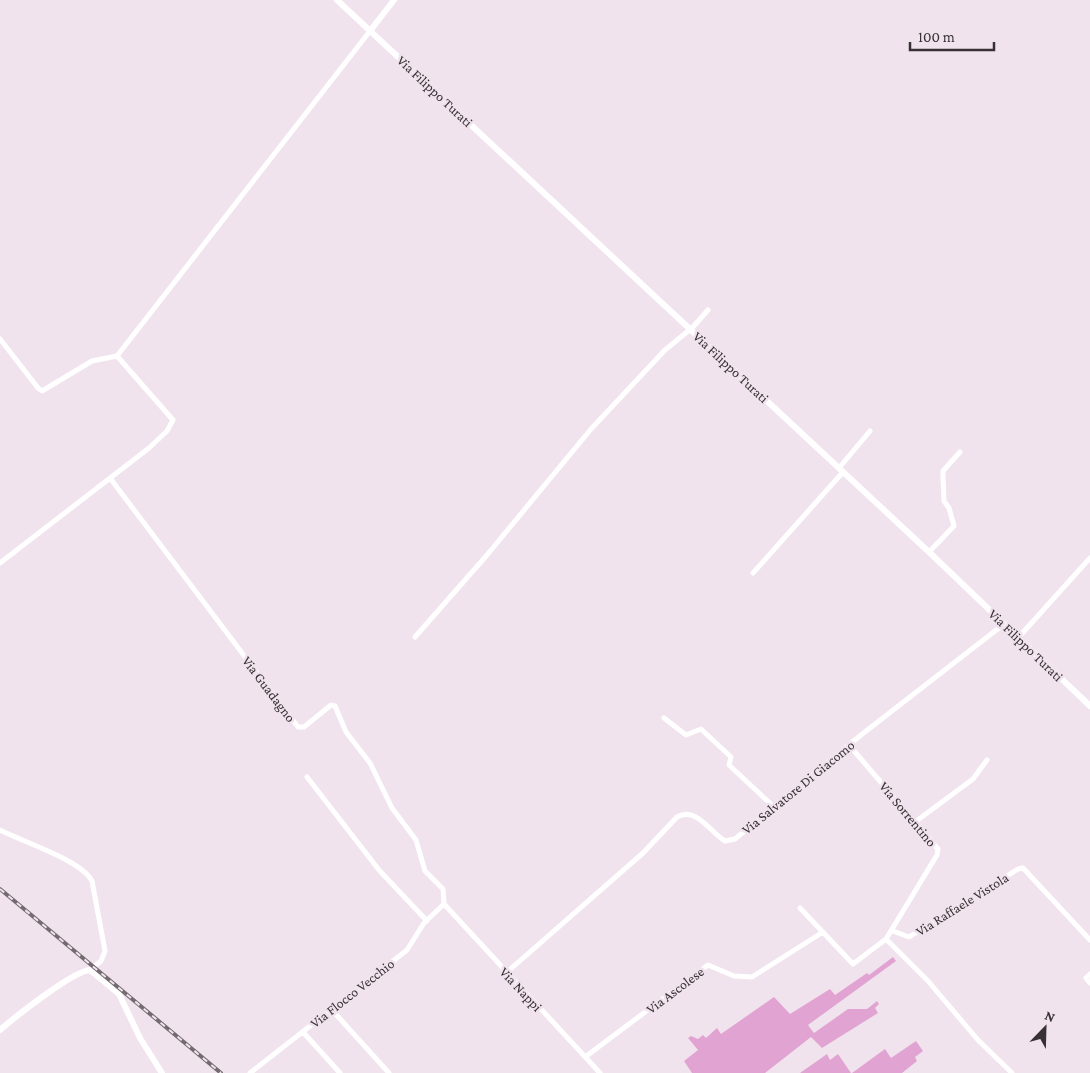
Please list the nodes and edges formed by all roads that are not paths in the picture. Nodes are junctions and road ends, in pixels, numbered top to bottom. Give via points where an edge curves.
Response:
1 (337, 0) edge
2 (394, 0) edge
3 (370, 31) junction
4 (708, 310) dead end
5 (690, 329) junction
6 (0, 338) edge
7 (116, 356) junction
8 (870, 431) dead end
9 (960, 452) dead end
10 (841, 470) junction
11 (110, 478) junction
12 (930, 552) junction
13 (1090, 558) edge
14 (0, 562) edge
15 (753, 573) dead end
16 (1004, 624) junction
17 (415, 637) dead end
18 (1018, 638) junction
19 (1090, 706) edge
20 (664, 718) dead end
21 (849, 745) junction
22 (986, 760) dead end
23 (307, 777) dead end
24 (774, 807) junction
25 (915, 822) junction
26 (0, 830) edge
27 (444, 904) junction
28 (800, 908) dead end
29 (427, 921) junction
30 (893, 931) junction
31 (822, 932) junction
32 (886, 939) junction
33 (1090, 940) edge
34 (90, 970) junction
35 (506, 973) junction
36 (1090, 974) edge
37 (1090, 983) edge
38 (332, 1010) junction
39 (0, 1030) edge
40 (303, 1032) junction
41 (585, 1057) junction
42 (162, 1073) edge
43 (250, 1073) edge
44 (340, 1073) edge
45 (389, 1073) edge
46 (600, 1073) edge
47 (1012, 1073) edge

1 - 3 street, Via Filippo Turati
2 - 3 street
3 - 5 street, Via Filippo Turati
3 - 7 street
4 - 5 street
5 - 10 street, Via Filippo Turati
5 - 17 street via 665,350 591,429
6 - 7 street via 42,391 92,361
7 - 11 street via 172,420 167,431 149,448
8 - 10 street
9 - 12 street via 943,470 944,501 954,526
10 - 12 street, Via Filippo Turati
10 - 15 street
11 - 14 street
11 - 27 street, Via Guadagno via 298,727 304,727 331,705 335,706 346,732 370,764 392,808 416,840 425,870 443,889
12 - 16 street, Via Filippo Turati
13 - 18 street
16 - 18 street, Via Filippo Turati
16 - 21 street, Via Salvatore Di Giacomo
18 - 19 street, Via Filippo Turati
20 - 24 street via 686,735 701,729 731,757 729,765
21 - 24 street, Via Salvatore Di Giacomo
21 - 25 street, Via Sorrentino
22 - 25 street via 973,779
23 - 29 street via 379,870
24 - 35 street, Via Salvatore Di Giacomo via 728,842 694,815 683,814
25 - 30 street, Via Sorrentino via 938,852
26 - 34 street via 88,874 105,952 102,961
27 - 29 street, Via Flocco Vecchio
27 - 35 street, Via Nappi
28 - 31 street, Via Sorrentino
29 - 38 street, Via Flocco Vecchio via 407,950
30 - 32 street, Via Sorrentino
30 - 33 street, Via Raffaele Vistola via 909,937 1023,868
31 - 32 street, Via Sorrentino via 853,964
31 - 41 street, Via Ascolese via 752,977 734,976 708,966
32 - 47 street
34 - 39 street via 32,1004
34 - 42 street via 119,994 140,1038
35 - 41 street, Via Nappi
36 - 37 street via 1086,978
38 - 40 street, Via Flocco Vecchio
38 - 45 street
40 - 43 street, Via Flocco Vecchio
40 - 44 street
41 - 46 street, Via Nappi

